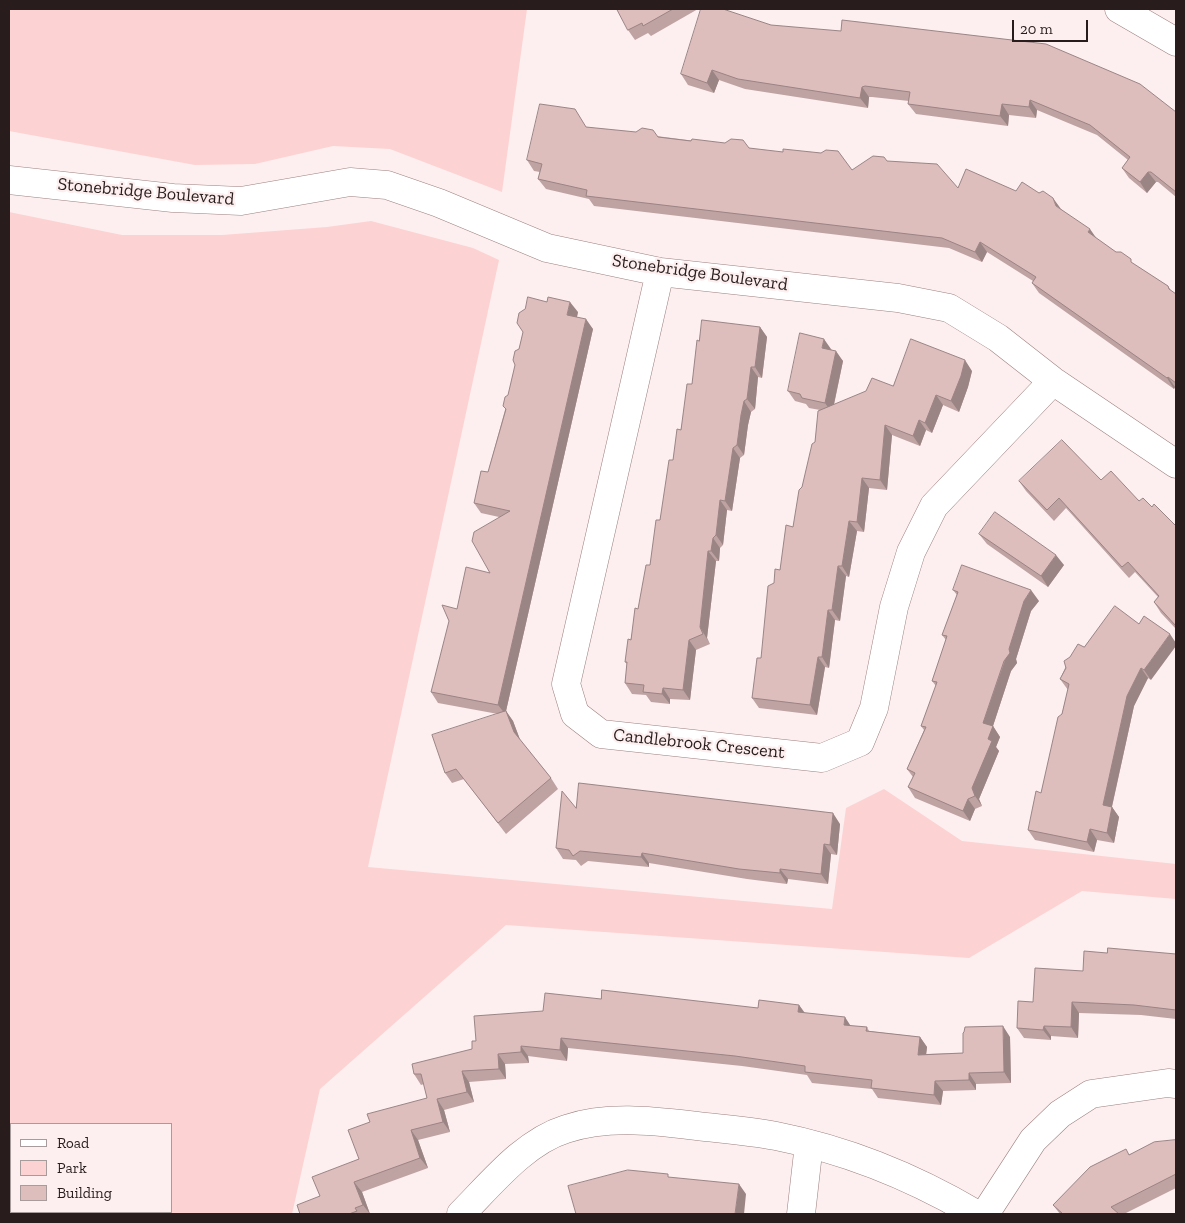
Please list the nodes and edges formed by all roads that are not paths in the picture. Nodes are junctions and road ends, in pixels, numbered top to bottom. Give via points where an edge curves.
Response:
1 (1118, 9) edge
2 (1176, 42) edge
3 (9, 180) edge
4 (660, 272) junction
5 (1053, 381) junction
6 (1176, 464) edge
7 (1176, 1084) edge
8 (809, 1144) junction
9 (461, 1214) edge
10 (801, 1214) edge
11 (976, 1214) edge
12 (985, 1214) edge

1 - 2 street
3 - 4 street, Stonebridge Boulevard via 173,198 241,201 350,182 387,185 548,248
4 - 5 street, Stonebridge Boulevard via 898,298 950,308 998,338
4 - 5 street, Candlebrook Crescent via 566,684 575,714 601,734 822,758 860,742 874,708 894,607 911,552 934,506
5 - 6 street, Stonebridge Boulevard
7 - 12 street via 1091,1094 1060,1114 1032,1140
8 - 9 street via 776,1136 683,1124 606,1120 564,1129 523,1152
8 - 10 street
8 - 11 street via 877,1165 937,1191

